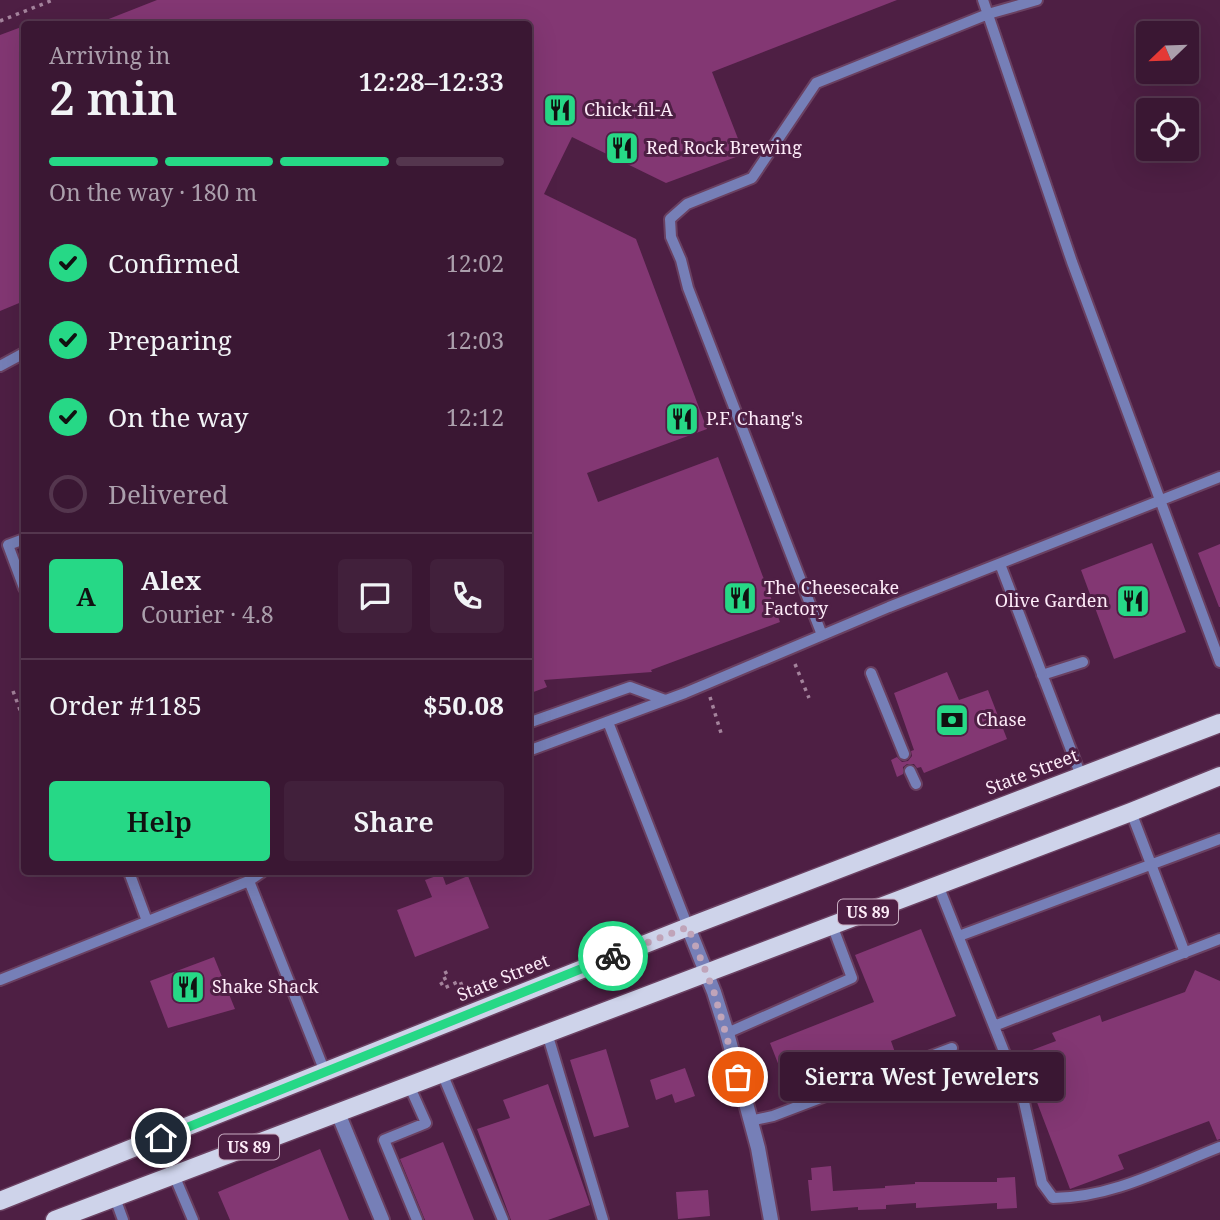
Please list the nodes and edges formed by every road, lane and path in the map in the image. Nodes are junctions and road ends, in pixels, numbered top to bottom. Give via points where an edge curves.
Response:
1 (54, 0) edge
2 (983, 0) edge
3 (1037, 0) edge
4 (988, 15) junction
5 (0, 20) edge
6 (21, 355) edge
7 (0, 366) edge
8 (1220, 477) edge
9 (1161, 501) junction
10 (21, 540) edge
11 (1000, 564) junction
12 (21, 580) edge
13 (822, 635) junction
14 (1083, 662) dead end
15 (1220, 662) edge
16 (795, 664) dead end
17 (872, 673) dead end
18 (1042, 675) junction
19 (13, 691) dead end
20 (710, 697) dead end
21 (809, 698) dead end
22 (665, 700) junction
23 (21, 714) edge
24 (532, 722) edge
25 (608, 722) junction
26 (1220, 723) edge
27 (721, 733) dead end
28 (532, 750) edge
29 (904, 754) dead end
30 (910, 771) dead end
31 (1081, 776) junction
32 (1220, 776) edge
33 (916, 784) dead end
34 (1131, 812) junction
35 (1220, 839) edge
36 (1152, 866) junction
37 (131, 875) edge
38 (257, 875) edge
39 (412, 875) edge
40 (414, 878) dead end
41 (248, 881) junction
42 (938, 885) junction
43 (147, 921) junction
44 (832, 925) junction
45 (688, 927) junction
46 (959, 936) junction
47 (1220, 939) edge
48 (1185, 953) junction
49 (445, 971) dead end
50 (707, 973) junction
51 (0, 980) edge
52 (465, 994) dead end
53 (994, 1026) junction
54 (548, 1033) junction
55 (727, 1033) junction
56 (951, 1048) dead end
57 (326, 1072) junction
58 (442, 1073) junction
59 (409, 1085) junction
60 (338, 1113) junction
61 (750, 1121) junction
62 (1220, 1147) edge
63 (174, 1175) junction
64 (115, 1198) junction
65 (0, 1201) edge
66 (55, 1220) edge
67 (123, 1220) edge
68 (193, 1220) edge
69 (382, 1220) edge
70 (417, 1220) edge
71 (503, 1220) edge
72 (603, 1220) edge
73 (771, 1220) edge

1 - 5 path
2 - 4 lane
3 - 4 lane
4 - 9 lane via 1072,262
4 - 13 lane via 816,83 752,178 687,204 670,219 671,237 688,288
6 - 7 lane
8 - 9 lane
9 - 11 lane
9 - 15 lane
10 - 12 lane via 8,545
11 - 13 lane
11 - 18 lane
13 - 22 lane
14 - 18 lane
16 - 21 path
17 - 29 lane
18 - 31 lane
19 - 23 path
20 - 27 path
22 - 24 lane via 630,687
22 - 25 lane
25 - 28 lane
25 - 45 lane
26 - 31 main road, State Street / US 89
30 - 33 lane
31 - 45 main road, State Street / US 89
32 - 34 main road, US 89
34 - 36 lane
34 - 42 main road, US 89
35 - 36 lane
36 - 46 lane
36 - 48 lane
37 - 43 lane
38 - 41 lane
39 - 40 path
41 - 43 lane
41 - 57 lane
42 - 44 main road, US 89
42 - 46 lane
43 - 51 lane
44 - 50 main road, US 89
44 - 55 lane via 852,978
45 - 50 street
45 - 57 main road, State Street / US 89
46 - 53 lane
47 - 48 lane
48 - 53 lane
49 - 52 path via 448,977 440,981 444,988 460,981
50 - 54 main road, US 89
50 - 55 street
53 - 62 lane via 1024,1102 1042,1183 1053,1198 1126,1185
54 - 58 main road, US 89
54 - 72 lane
55 - 61 street
56 - 61 lane
57 - 65 main road, State Street / US 89
58 - 59 main road, US 89
58 - 71 lane
59 - 60 main road, US 89
59 - 70 lane via 426,1124 384,1140
60 - 63 main road, US 89
60 - 69 street
61 - 73 street
63 - 64 main road, US 89
63 - 68 lane
64 - 66 main road, US 89
64 - 67 lane

